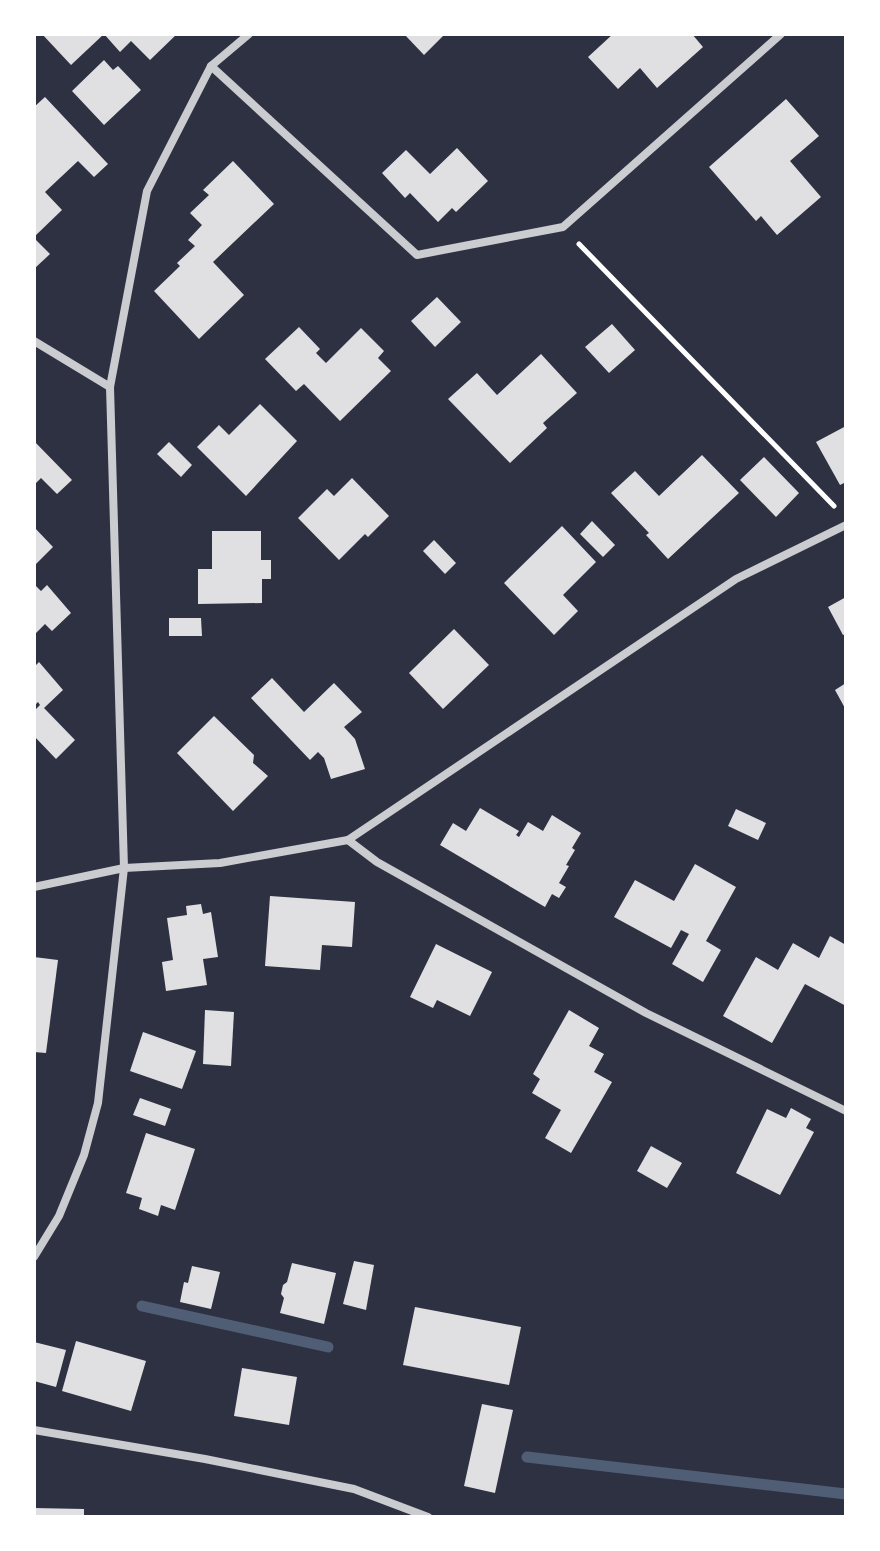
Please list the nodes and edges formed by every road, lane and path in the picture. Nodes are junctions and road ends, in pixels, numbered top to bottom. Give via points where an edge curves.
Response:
1 (249, 34) edge
2 (781, 34) edge
3 (211, 66) junction
4 (563, 227) junction
5 (34, 341) edge
6 (110, 387) junction
7 (835, 507) dead end
8 (846, 525) edge
9 (348, 840) junction
10 (124, 868) junction
11 (34, 887) edge
12 (846, 1111) edge
13 (34, 1257) edge
14 (34, 1430) edge
15 (428, 1517) edge

1 - 3 street
2 - 4 street
3 - 4 street via 417,255
3 - 6 street via 147,191
4 - 7 path
5 - 6 street
6 - 10 street
8 - 9 street via 736,579
9 - 10 street via 220,863
9 - 12 street via 377,862 646,1013
10 - 11 street
10 - 13 street via 98,1103 59,1216
14 - 15 street via 354,1489

